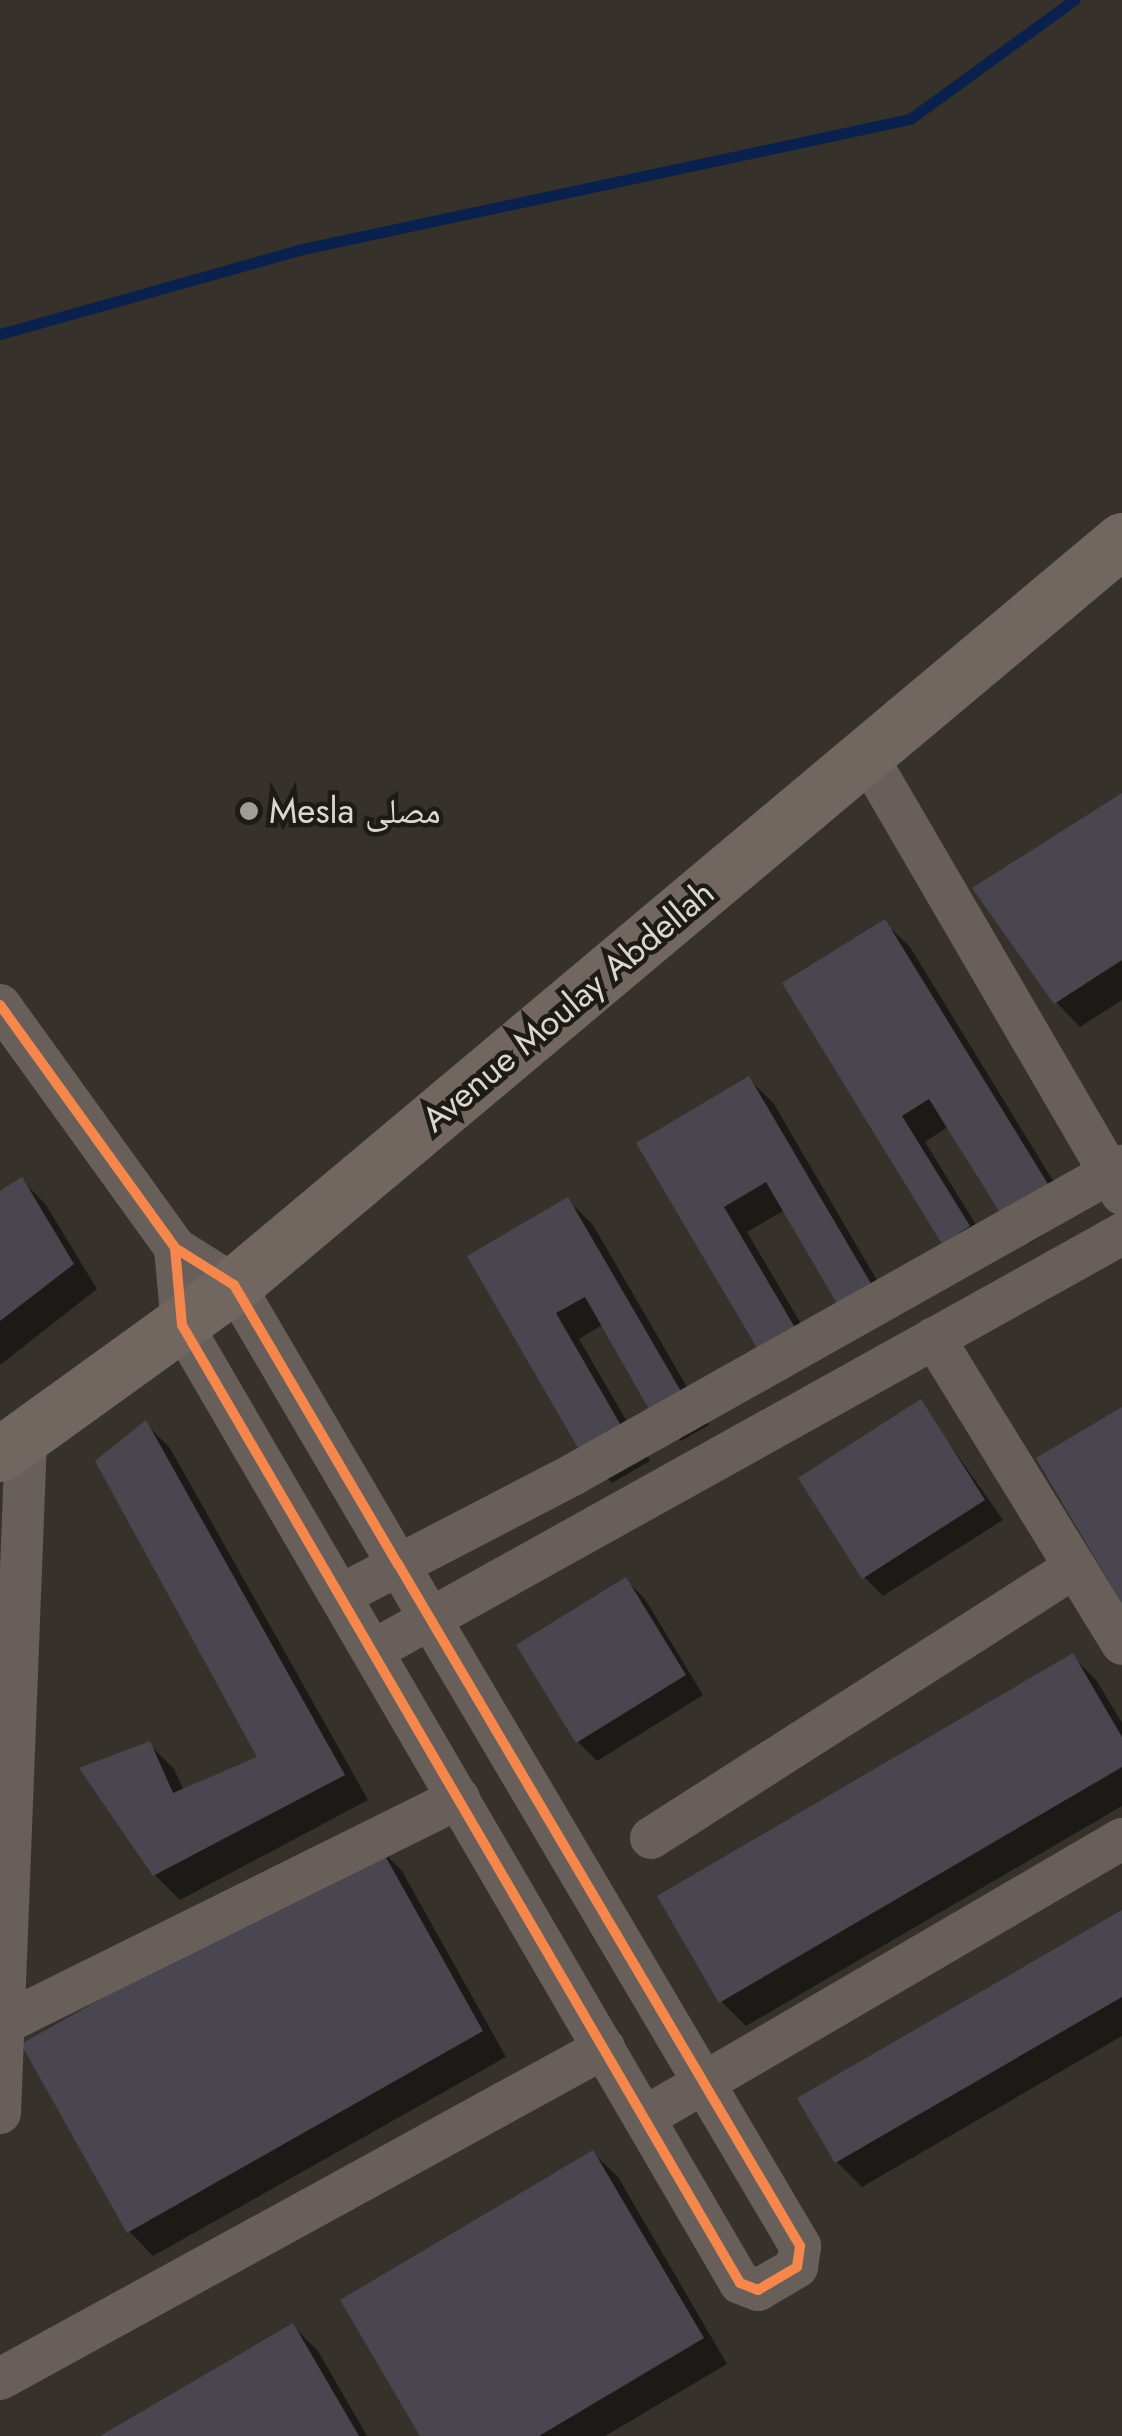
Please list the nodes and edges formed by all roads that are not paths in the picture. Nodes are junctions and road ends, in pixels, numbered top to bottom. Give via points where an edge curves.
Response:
1 (1122, 540) edge
2 (868, 758) junction
3 (0, 1005) edge
4 (1118, 1178) edge
5 (1122, 1234) edge
6 (174, 1248) junction
7 (234, 1285) junction
8 (182, 1325) junction
9 (934, 1338) junction
10 (13, 1446) edge
11 (398, 1564) junction
12 (1075, 1567) junction
13 (342, 1595) junction
14 (430, 1619) junction
15 (1122, 1644) edge
16 (374, 1650) junction
17 (459, 1798) junction
18 (651, 1838) dead end
19 (1122, 1839) edge
20 (1, 1940) edge
21 (1, 2026) edge
22 (604, 2048) junction
23 (700, 2084) junction
24 (0, 2114) edge
25 (647, 2116) junction
26 (0, 2378) edge

1 - 2 main road, Avenue Moulay Abdellah
2 - 4 street
2 - 7 main road, Avenue Moulay Abdellah
3 - 6 street
4 - 11 street
5 - 9 street
6 - 7 street
6 - 8 street
7 - 8 main road, Avenue Moulay Abdellah
7 - 11 street
8 - 10 main road, Avenue Moulay Abdellah
8 - 13 street
9 - 12 street
9 - 14 street
10 - 20 street
11 - 13 street
11 - 14 street
12 - 15 street
12 - 18 street
13 - 16 street
14 - 16 street
14 - 23 street
16 - 17 street
17 - 21 street
17 - 22 street
19 - 23 street
20 - 21 street
21 - 24 street
22 - 25 street
22 - 26 street
23 - 25 street
23 - 25 street via 800,2246 797,2267 758,2290 740,2283

